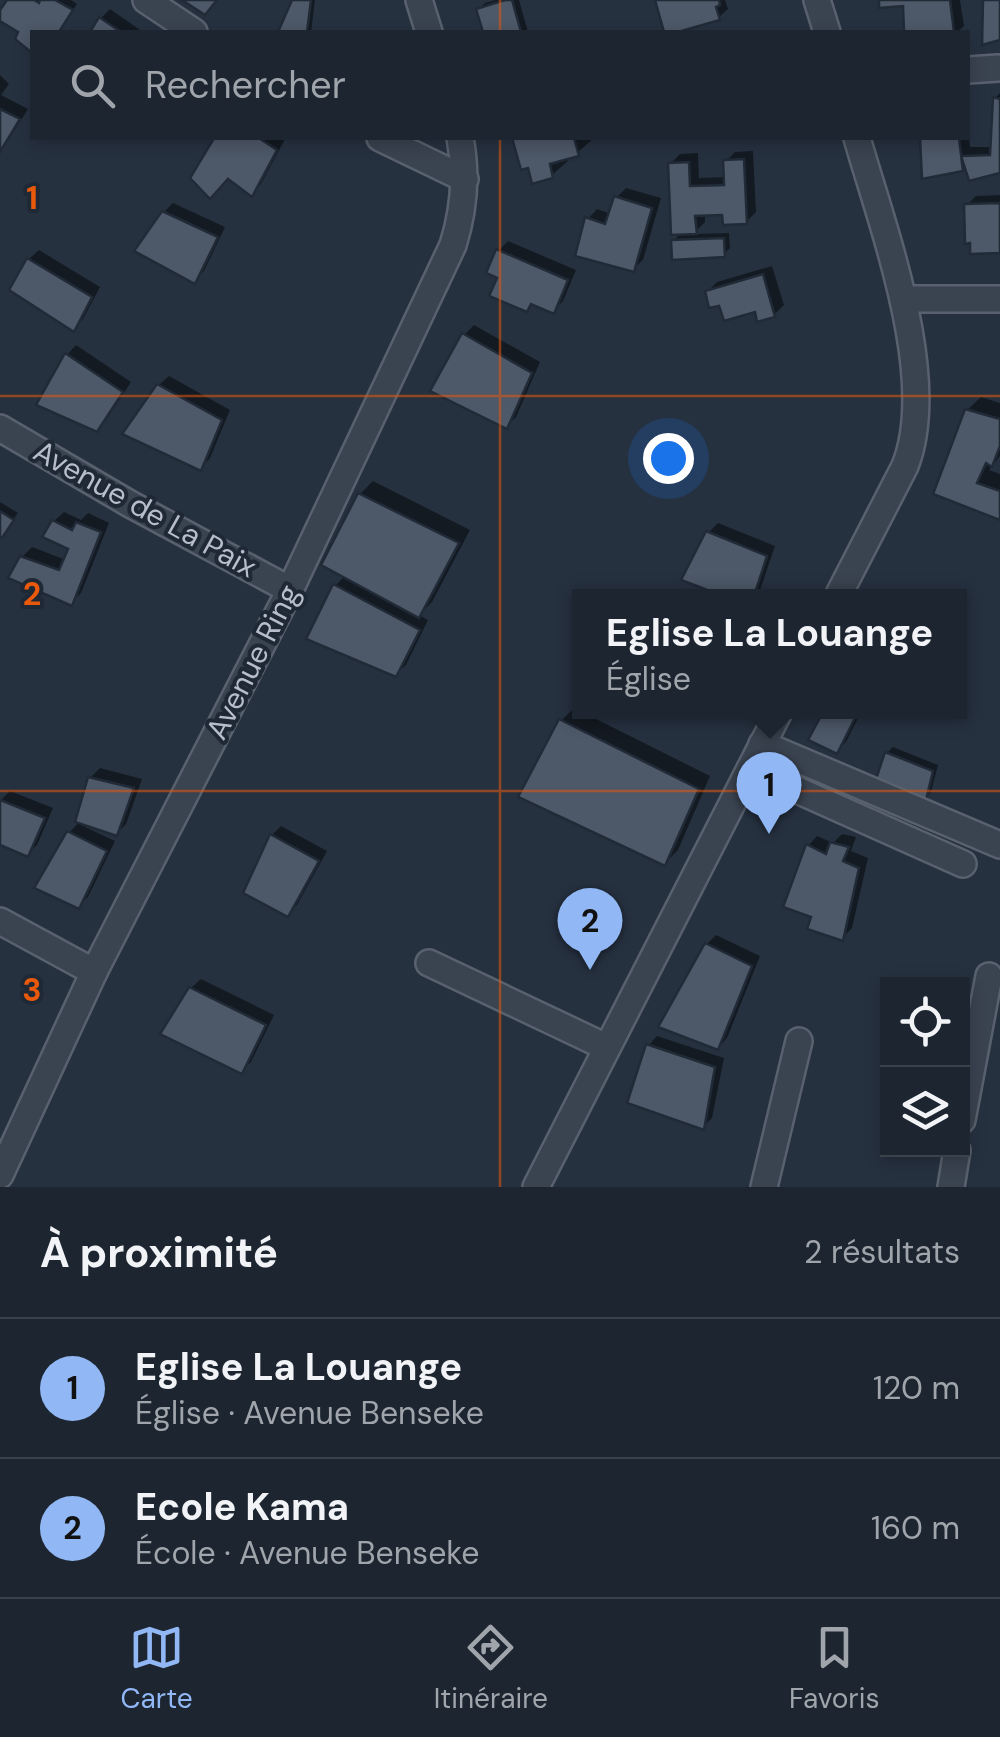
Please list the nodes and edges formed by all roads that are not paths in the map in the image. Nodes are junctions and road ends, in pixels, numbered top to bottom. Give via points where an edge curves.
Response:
1 (146, 0) edge
2 (419, 0) edge
3 (817, 0) edge
4 (191, 30) edge
5 (428, 30) edge
6 (826, 30) edge
7 (998, 68) edge
8 (970, 70) edge
9 (384, 140) edge
10 (460, 140) edge
11 (858, 140) edge
12 (464, 179) junction
13 (903, 299) junction
14 (1000, 299) edge
15 (0, 428) edge
16 (842, 589) edge
17 (290, 590) junction
18 (775, 719) edge
19 (762, 744) junction
20 (750, 769) junction
21 (1000, 845) edge
22 (963, 864) dead end
23 (0, 921) edge
24 (429, 962) dead end
25 (94, 972) junction
26 (989, 976) dead end
27 (798, 1041) dead end
28 (606, 1047) junction
29 (970, 1077) edge
30 (956, 1157) edge
31 (0, 1175) edge
32 (536, 1187) edge
33 (764, 1187) edge
34 (950, 1187) edge

1 - 4 street
2 - 5 street
3 - 6 street
7 - 8 street
9 - 12 street
10 - 12 street, Avenue Ring
11 - 13 street
12 - 17 street, Avenue Ring via 452,244
13 - 14 street
13 - 16 street via 916,387 912,449
15 - 17 street, Avenue de La Paix
17 - 25 street, Avenue Ring
18 - 19 street
19 - 20 street
19 - 21 street
20 - 22 street
20 - 28 street
23 - 25 street
24 - 28 street
25 - 31 street, Avenue Ring
26 - 29 street
27 - 33 street
28 - 32 street
30 - 34 street

